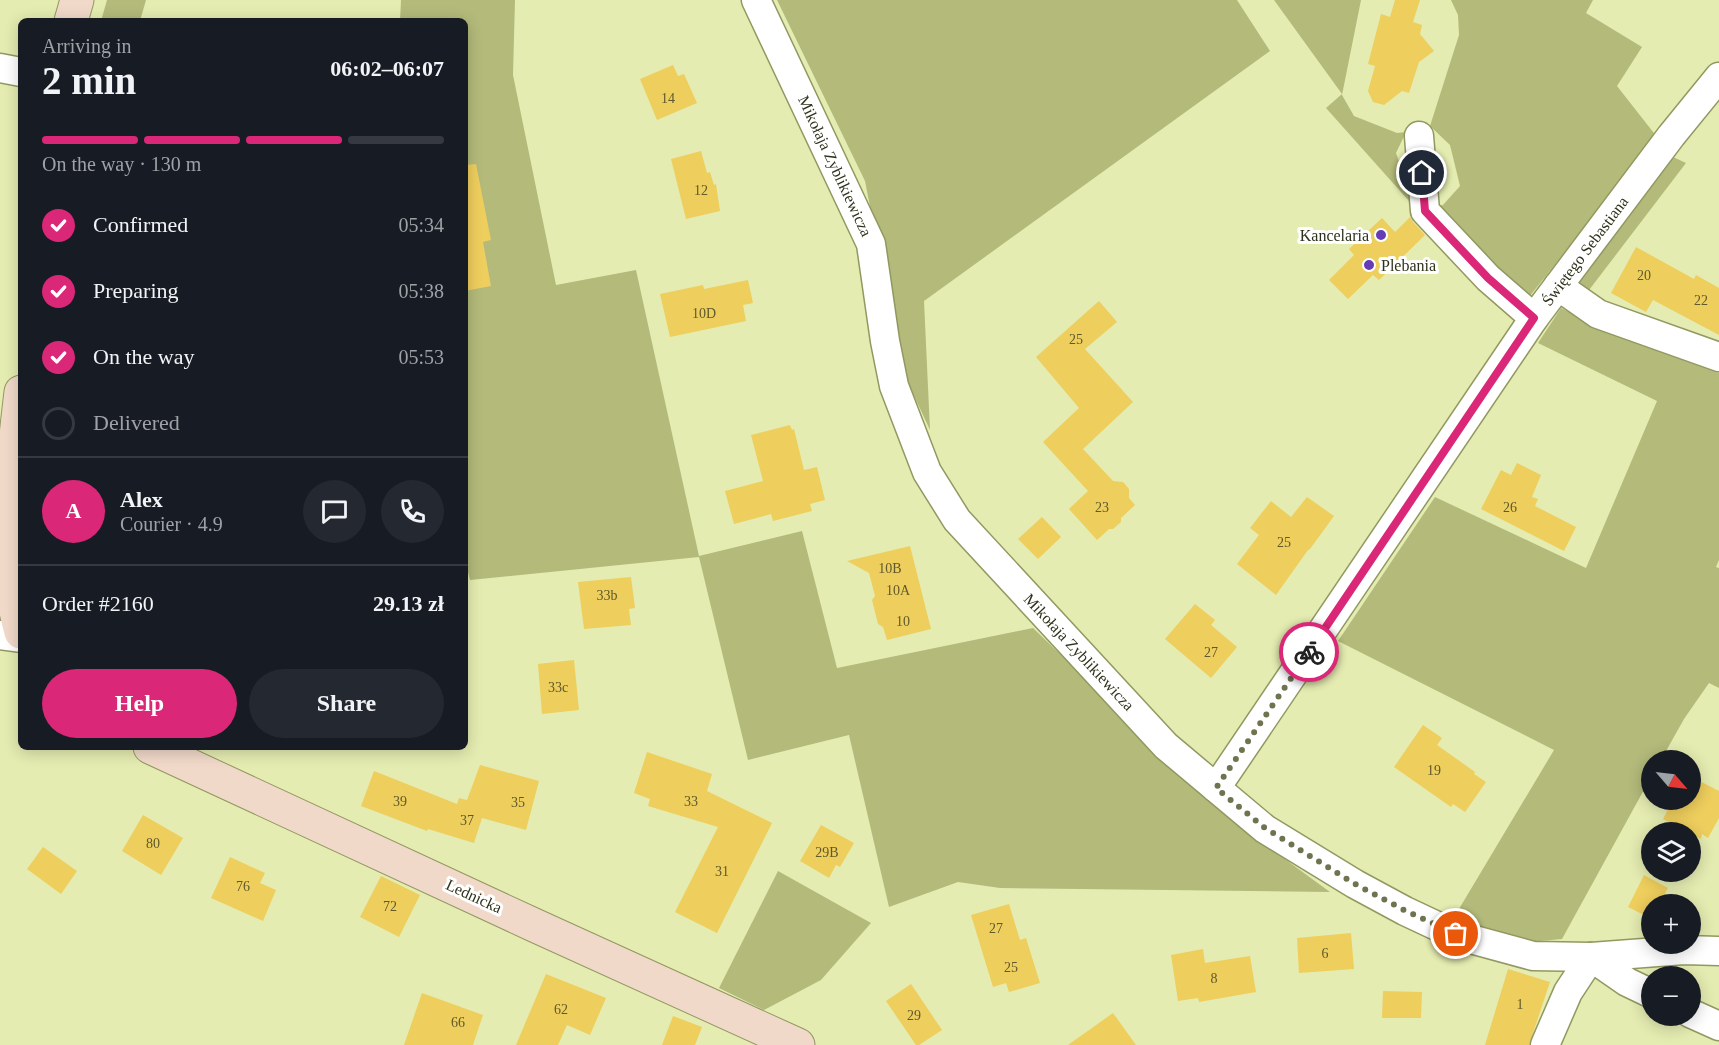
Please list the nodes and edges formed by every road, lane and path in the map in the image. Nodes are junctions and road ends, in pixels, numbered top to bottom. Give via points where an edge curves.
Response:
1 (77, 0) edge
2 (756, 0) edge
3 (72, 18) edge
4 (0, 68) edge
5 (18, 71) edge
6 (1719, 77) edge
7 (1419, 136) dead end
8 (1558, 286) junction
9 (1534, 318) junction
10 (1719, 357) edge
11 (18, 420) edge
12 (18, 622) edge
13 (0, 635) edge
14 (18, 638) edge
15 (156, 750) edge
16 (1216, 788) junction
17 (1719, 951) edge
18 (1591, 957) junction
19 (1641, 988) edge
20 (1701, 1018) edge
21 (1719, 1026) edge
22 (798, 1045) edge
23 (1545, 1045) edge

1 - 3 main road
2 - 16 street, Mikołaja Zyblikiewicza via 871,244 894,386 927,472 957,520 1166,746
4 - 5 street
6 - 8 street, Świętego Sebastiana
7 - 9 street via 1425,211 1488,278
8 - 9 street, Świętego Sebastiana
8 - 10 street via 1598,314
9 - 16 street, Świętego Sebastiana
11 - 12 main road via 7,557 10,595
13 - 14 street
15 - 22 main road, Lednicka
16 - 18 street, Mikołaja Zyblikiewicza via 1265,828 1355,884 1456,934 1533,956
17 - 18 street, Mikołaja Zyblikiewicza
18 - 19 street
18 - 23 street via 1568,992
20 - 21 street

